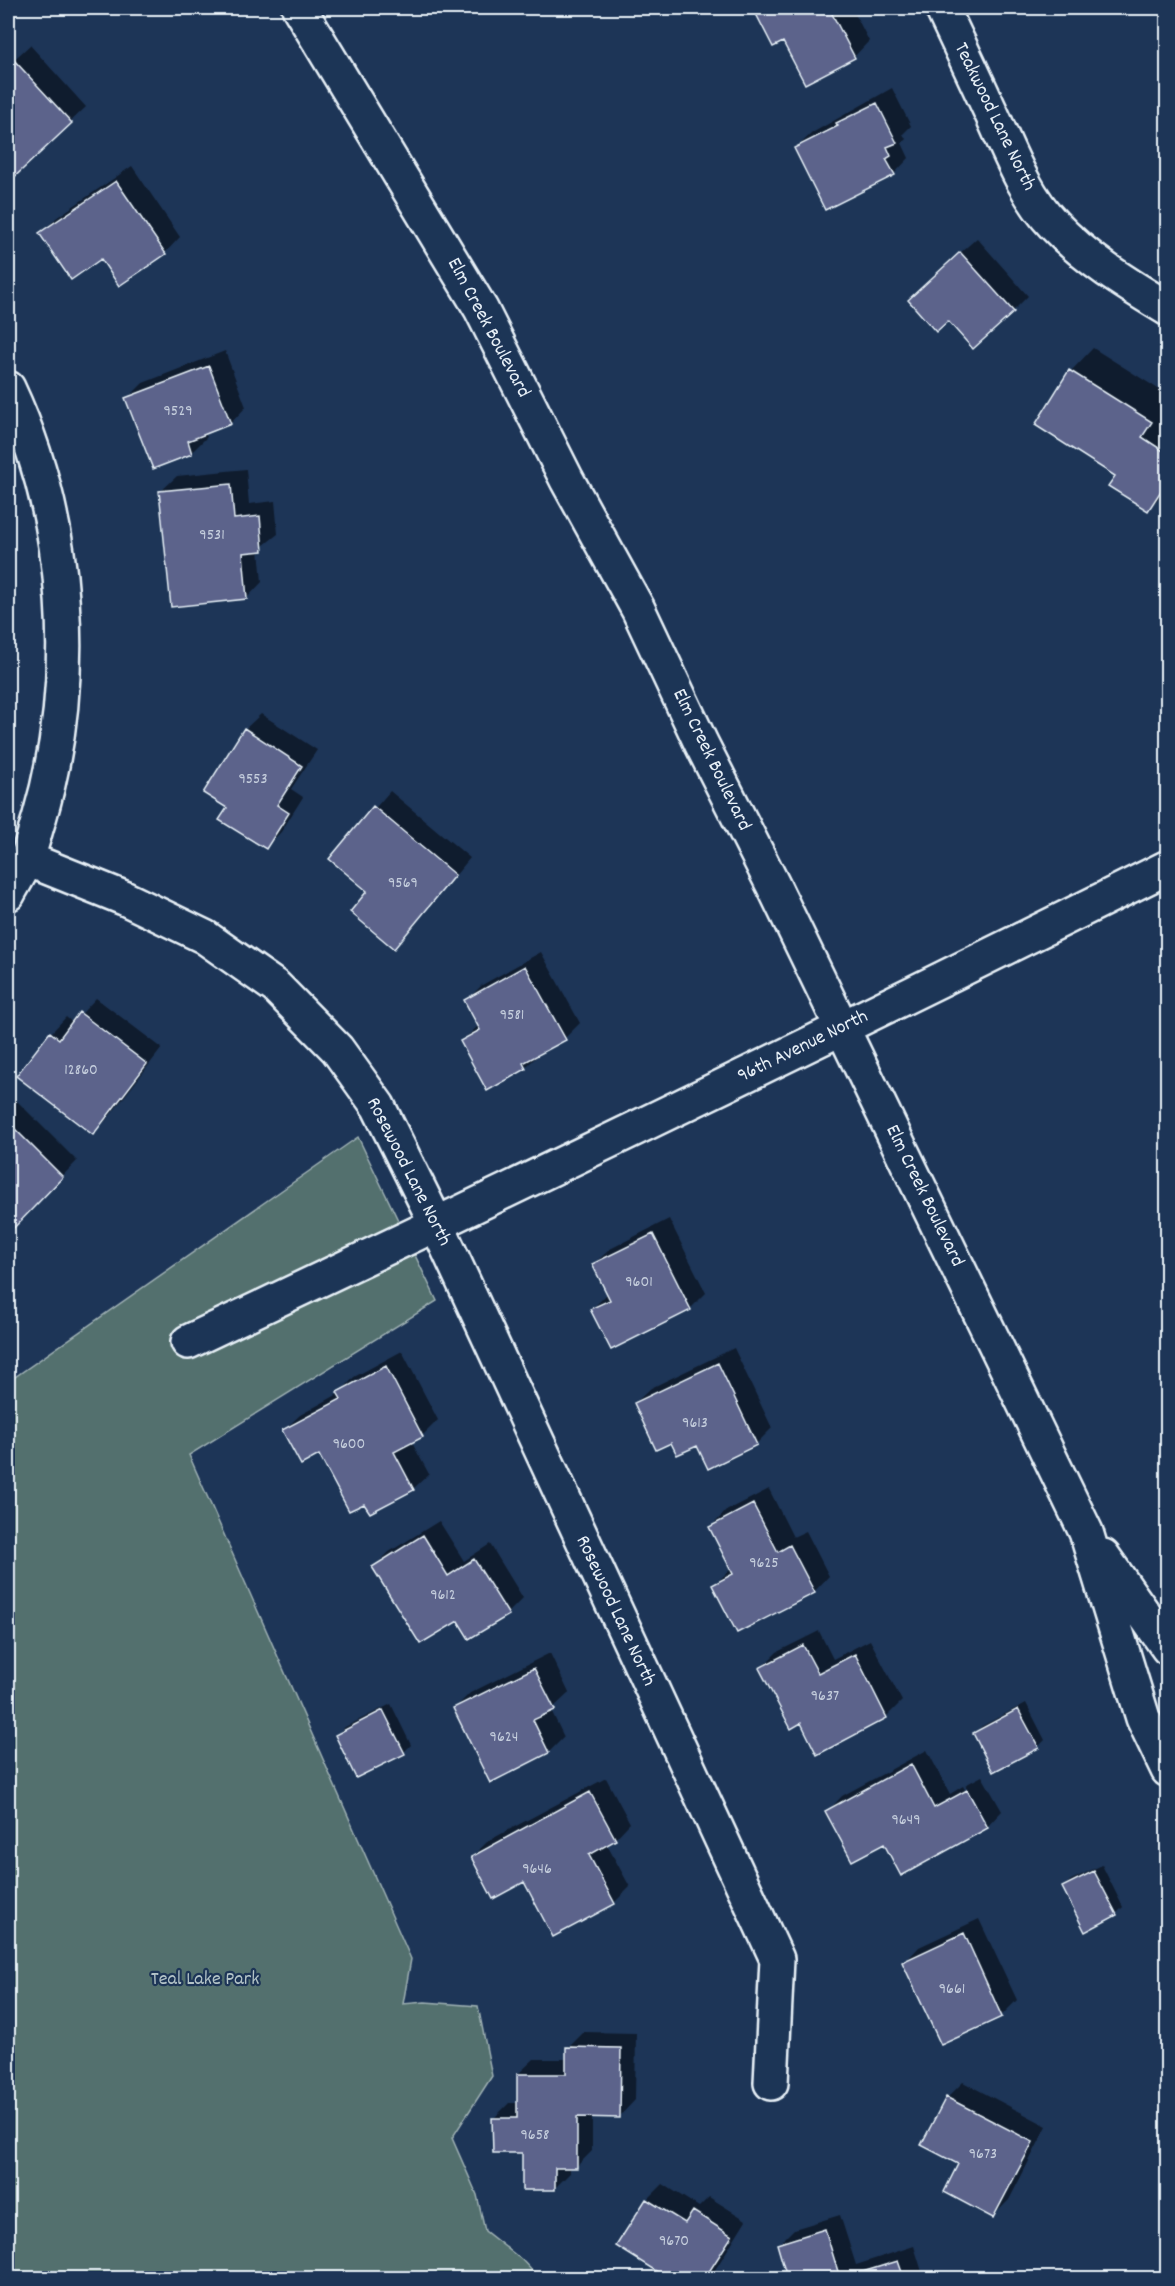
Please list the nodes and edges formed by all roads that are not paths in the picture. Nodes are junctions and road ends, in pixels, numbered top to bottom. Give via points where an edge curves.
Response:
1 (299, 8) edge
2 (942, 8) edge
3 (1167, 309) edge
4 (8, 388) edge
5 (27, 859) junction
6 (1167, 867) edge
7 (8, 894) edge
8 (842, 1029) junction
9 (437, 1225) junction
10 (188, 1342) dead end
11 (1086, 1532) junction
12 (1167, 1648) edge
13 (1167, 1770) edge
14 (771, 2083) dead end

1 - 8 street, Elm Creek Boulevard via 481,309 567,480 638,609
2 - 3 street, Teakwood Lane North via 1010,155 1052,224 1117,278
4 - 5 street via 38,465 56,542 63,623 62,701 50,781
5 - 7 street
5 - 9 street, Rosewood Lane North via 124,898 206,938 276,987 337,1049 378,1106
6 - 8 street, 96th Avenue North
8 - 9 street, 96th Avenue North
8 - 11 street, Elm Creek Boulevard
9 - 10 street, 96th Avenue North
9 - 14 street, Rosewood Lane North via 777,1959
11 - 12 street, Elm Creek Boulevard
11 - 13 street, Elm Creek Boulevard via 1143,1718

